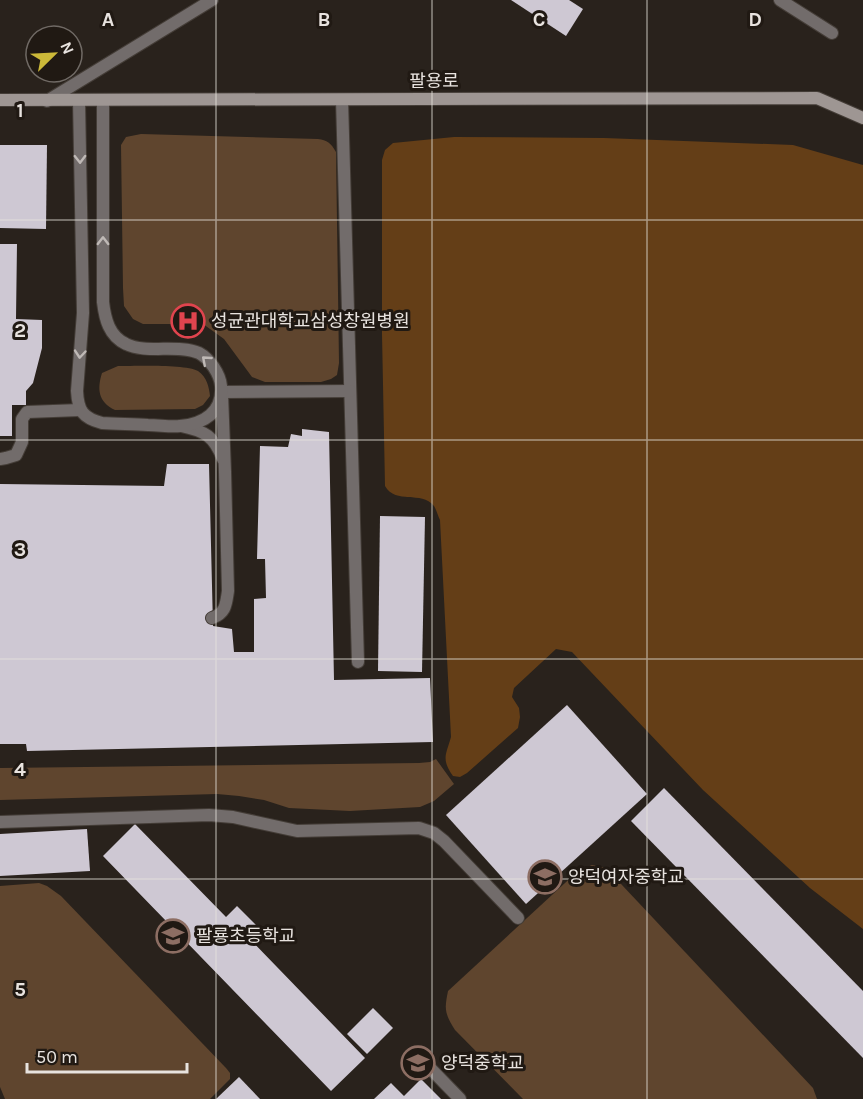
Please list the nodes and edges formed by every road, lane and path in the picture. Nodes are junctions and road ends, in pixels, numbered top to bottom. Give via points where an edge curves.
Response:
1 (212, 0) edge
2 (780, 0) edge
3 (832, 33) dead end
4 (0, 100) edge
5 (342, 100) junction
6 (47, 101) junction
7 (79, 101) junction
8 (103, 101) junction
9 (863, 118) edge
10 (350, 391) junction
11 (222, 393) junction
12 (80, 410) junction
13 (180, 426) junction
14 (0, 459) edge
15 (225, 472) junction
16 (212, 618) dead end
17 (358, 662) dead end
18 (0, 822) edge
19 (518, 918) dead end
20 (427, 1065) dead end
21 (460, 1099) edge

1 - 6 street
2 - 3 street
4 - 6 main road, 팔용로
5 - 8 main road, 팔용로
5 - 9 main road, 팔용로 via 816,98
5 - 10 street
6 - 7 main road, 팔용로
7 - 8 main road, 팔용로
7 -> 12 street via 83,313 77,391
11 -> 8 street via 220,379 200,354 136,348 111,332 105,320
10 - 11 street
10 - 17 street
11 - 13 street via 210,416
11 - 15 street
12 - 13 street via 90,420 102,423
12 - 14 street via 27,412 22,419 22,442 16,455
13 - 15 street via 208,435 218,446
15 - 16 street via 228,591 223,612
18 - 19 street via 209,815 297,831 419,828 444,841
20 - 21 street

